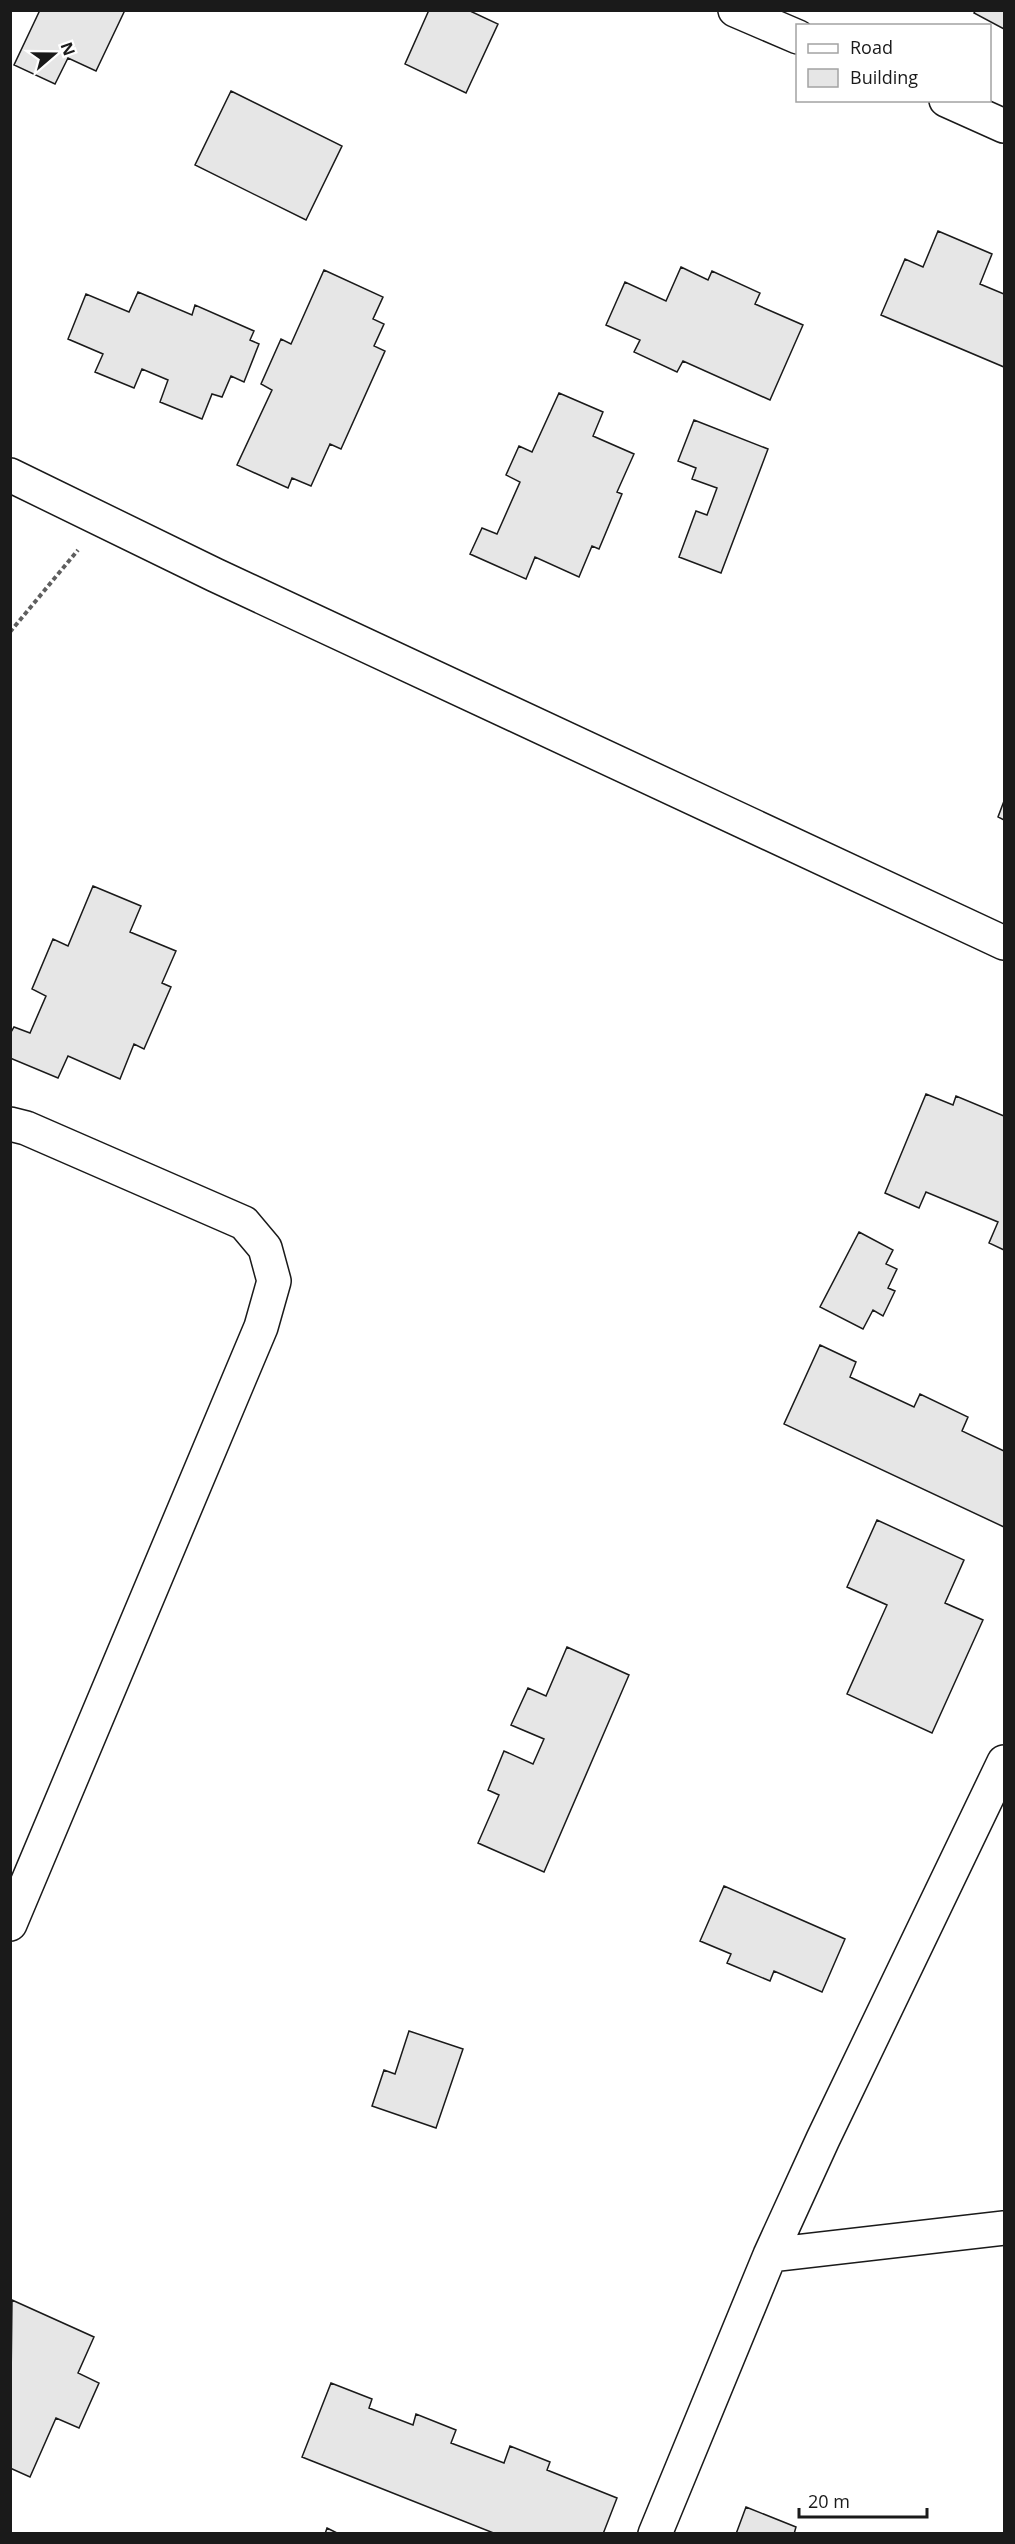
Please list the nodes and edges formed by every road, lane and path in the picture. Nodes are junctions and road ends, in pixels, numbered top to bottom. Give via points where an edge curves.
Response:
1 (735, 10) edge
2 (796, 36) edge
3 (950, 102) edge
4 (1005, 126) edge
5 (10, 475) edge
6 (103, 519) junction
7 (10, 632) edge
8 (1005, 943) edge
9 (10, 1124) edge
10 (1005, 1762) edge
11 (10, 1924) edge
12 (1005, 2228) edge
13 (770, 2255) junction
14 (655, 2534) edge

1 - 2 street
3 - 4 street
5 - 6 street
6 - 7 path
6 - 8 street via 215,575
9 - 11 street via 244,1223 265,1248 274,1281 261,1327
10 - 13 street
12 - 13 street
13 - 14 street

